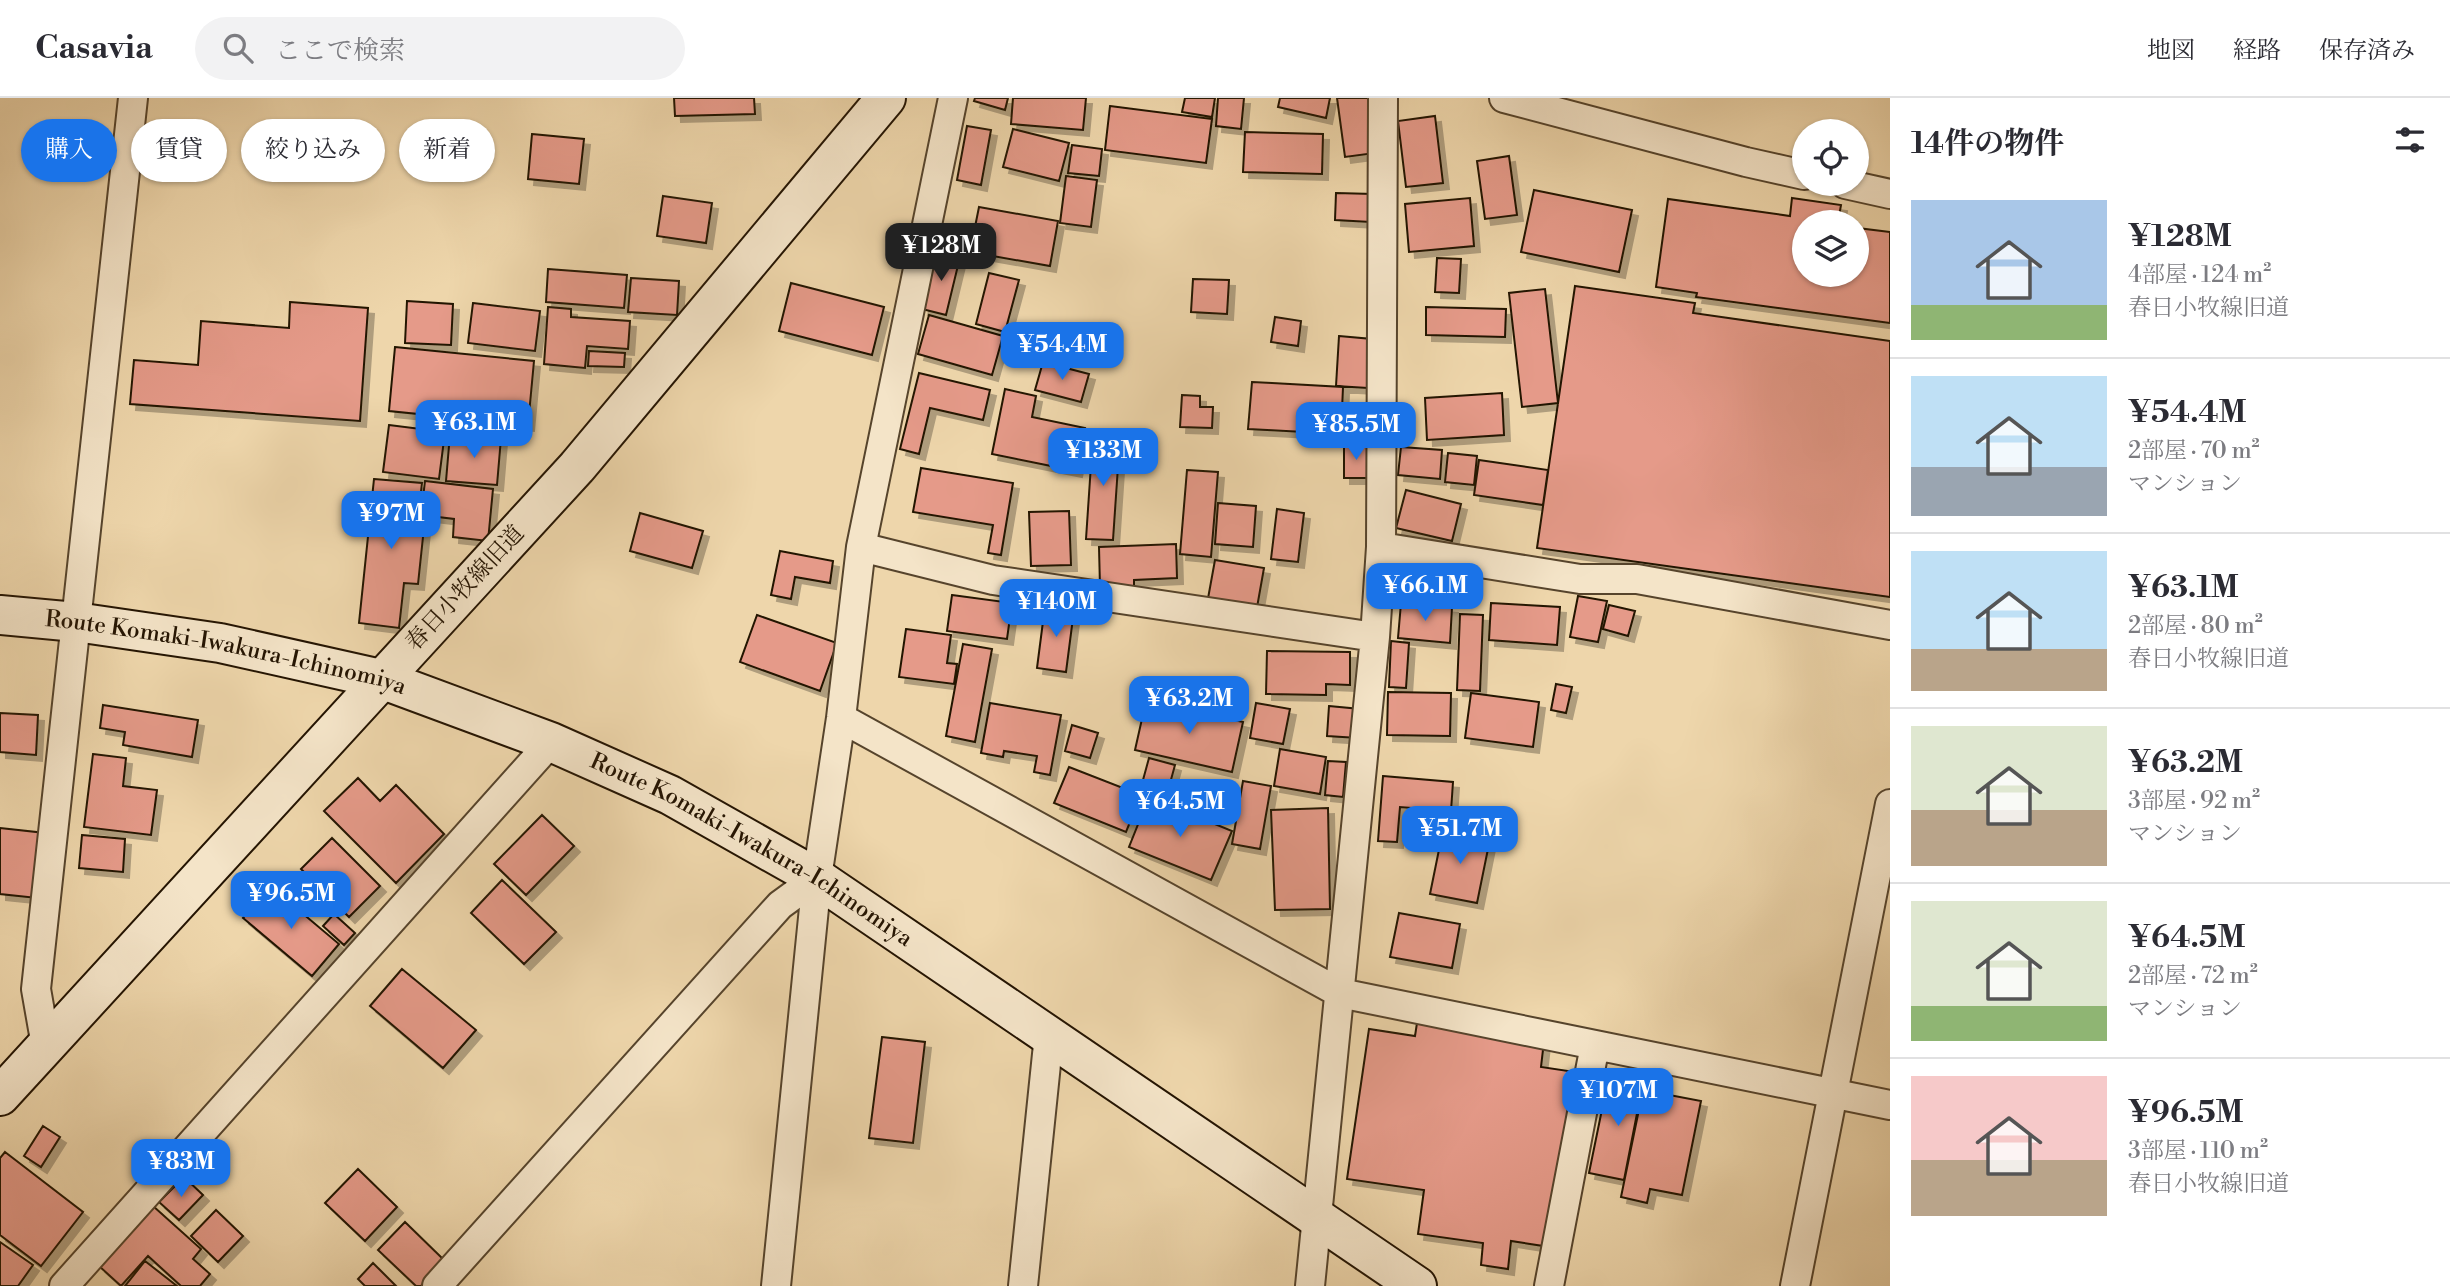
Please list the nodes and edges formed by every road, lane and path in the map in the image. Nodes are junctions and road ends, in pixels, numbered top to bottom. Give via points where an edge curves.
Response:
1 (133, 98) edge
2 (886, 98) edge
3 (953, 98) edge
4 (1383, 98) edge
5 (1511, 99) edge
6 (1792, 172) edge
7 (1869, 189) edge
8 (1890, 194) edge
9 (861, 547) junction
10 (1381, 547) junction
11 (0, 615) edge
12 (76, 622) junction
13 (1890, 625) edge
14 (1375, 636) junction
15 (381, 679) junction
16 (841, 718) junction
17 (551, 741) junction
18 (1890, 804) edge
19 (817, 878) junction
20 (1340, 993) junction
21 (1049, 1035) junction
22 (1595, 1045) junction
23 (46, 1046) junction
24 (1834, 1094) junction
25 (0, 1096) edge
26 (1890, 1105) edge
27 (1318, 1217) junction
28 (64, 1286) edge
29 (437, 1286) edge
30 (776, 1286) edge
31 (1023, 1286) edge
32 (1310, 1286) edge
33 (1417, 1286) edge
34 (1549, 1286) edge
35 (1795, 1286) edge

1 - 12 street
2 - 15 main road, 春日小牧線旧道 via 577,467
3 - 9 street
4 - 10 street
5 - 6 street
7 - 8 street
9 - 14 street via 993,580
9 - 16 street
10 - 13 street via 1580,579 1637,579
10 - 14 street
11 - 12 main road, Route Komaki-Iwakura-Ichinomiya
12 - 15 main road, Route Komaki-Iwakura-Ichinomiya via 220,643
12 - 23 street via 36,989
14 - 20 street
15 - 17 main road, Route Komaki-Iwakura-Ichinomiya
15 - 23 main road, 春日小牧線旧道
16 - 19 street
16 - 20 street
17 - 19 main road, Route Komaki-Iwakura-Ichinomiya via 670,794
17 - 28 street
18 - 24 street
19 - 21 main road, Route Komaki-Iwakura-Ichinomiya
19 - 29 street via 780,905
19 - 30 street
20 - 22 street
20 - 27 street
21 - 27 main road, Route Komaki-Iwakura-Ichinomiya
21 - 31 street
22 - 24 street
22 - 34 street
23 - 25 main road, 春日小牧線旧道
24 - 26 street
24 - 35 street
27 - 32 street
27 - 33 main road, Route Komaki-Iwakura-Ichinomiya

